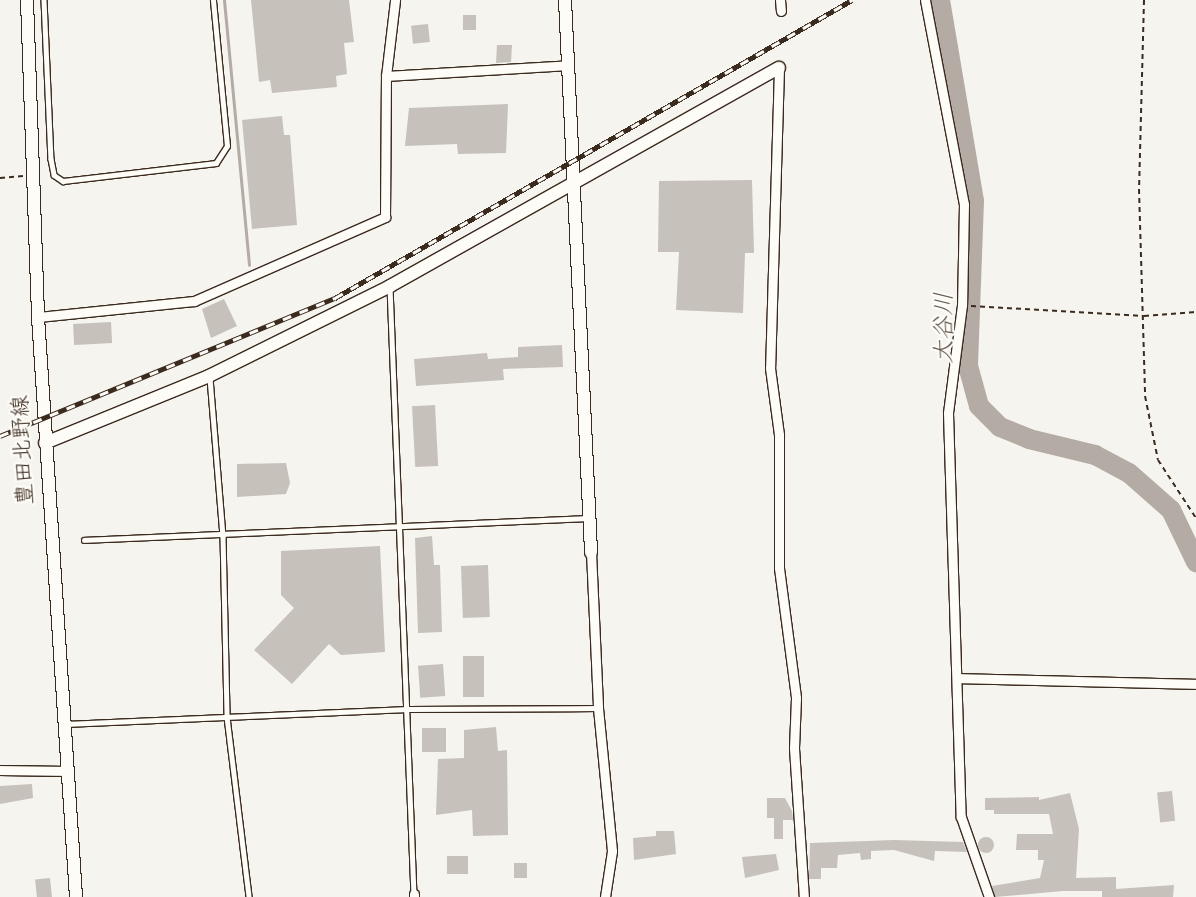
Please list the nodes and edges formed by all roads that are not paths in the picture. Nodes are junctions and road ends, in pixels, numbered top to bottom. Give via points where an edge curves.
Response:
1 (27, 0) edge
2 (44, 0) edge
3 (213, 0) edge
4 (395, 0) edge
5 (565, 0) edge
6 (780, 0) edge
7 (925, 0) edge
8 (781, 12) dead end
9 (569, 66) junction
10 (780, 68) joint
11 (386, 76) junction
12 (577, 179) junction
13 (390, 286) junction
14 (38, 317) junction
15 (209, 376) junction
16 (45, 443) junction
17 (591, 518) junction
18 (401, 528) junction
19 (223, 536) junction
20 (84, 540) dead end
21 (591, 552) joint
22 (958, 678) junction
23 (1196, 684) edge
24 (598, 708) junction
25 (408, 709) junction
26 (227, 717) junction
27 (61, 724) junction
28 (0, 770) edge
29 (65, 771) junction
30 (414, 895) edge
31 (76, 897) edge
32 (249, 897) edge
33 (605, 897) edge
34 (804, 897) edge
35 (989, 897) edge

1 - 14 street, 豊田北野線
2 - 3 lane via 51,159 54,175 63,181 216,164 227,146
4 - 11 street
5 - 9 street
6 - 8 street
7 - 22 street via 964,204 962,305 948,413
9 - 11 street
9 - 12 street
10 - 12 street
10 - 34 street via 770,368 780,435 780,568 796,698 794,748
11 - 14 street via 385,217 194,301
12 - 13 street
12 - 17 street
13 - 15 street
13 - 18 lane
14 - 16 street, 豊田北野線
15 - 16 street
15 - 19 lane
16 - 27 street, 豊田北野線
17 - 18 lane
17 - 21 street
18 - 19 lane
18 - 25 lane
19 - 20 lane
19 - 26 lane
21 - 24 street
22 - 23 street
22 - 35 street via 961,817
24 - 25 lane
24 - 33 street via 612,851
25 - 26 lane
25 - 30 lane
26 - 27 lane
26 - 32 lane
27 - 29 street, 豊田北野線
28 - 29 street
29 - 31 street, 豊田北野線

